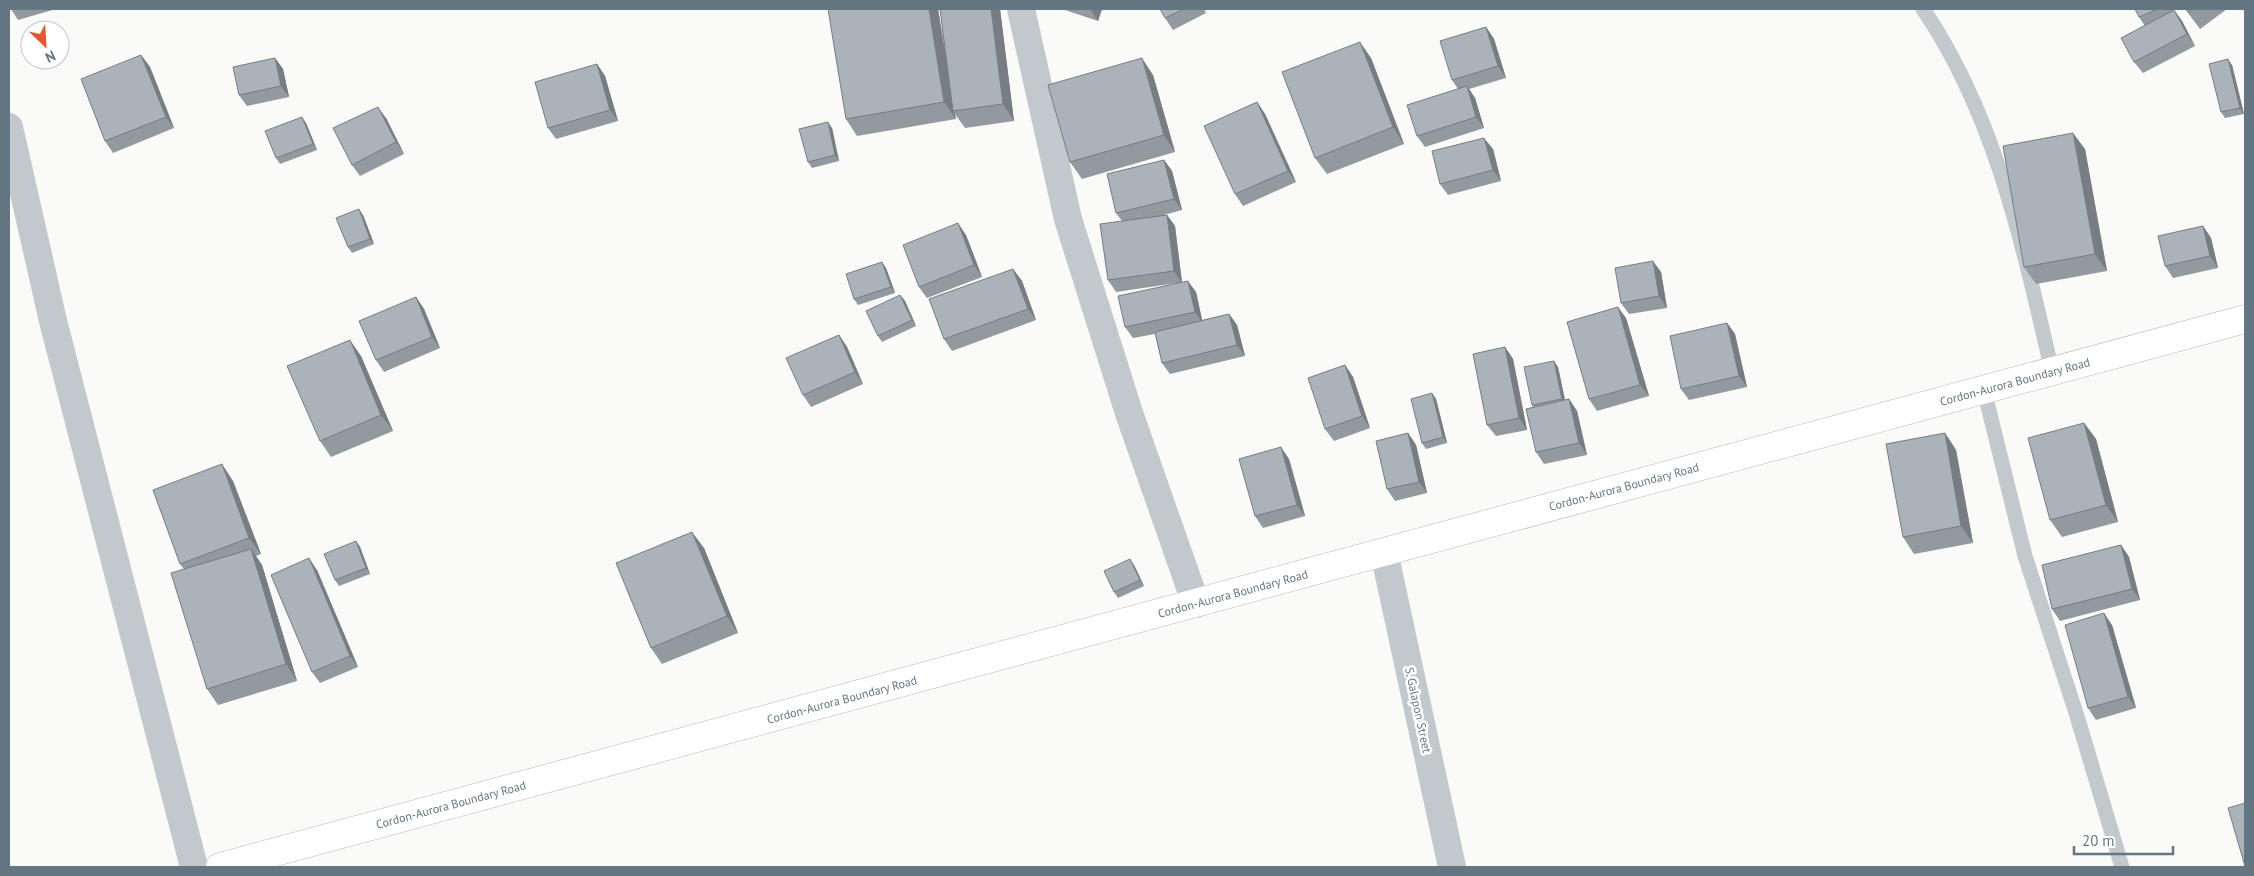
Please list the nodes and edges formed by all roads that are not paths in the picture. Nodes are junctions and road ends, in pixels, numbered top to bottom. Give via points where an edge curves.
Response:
1 (1021, 9) edge
2 (1923, 9) edge
3 (9, 127) edge
4 (2245, 319) edge
5 (2052, 371) junction
6 (1984, 390) junction
7 (1384, 552) junction
8 (1196, 604) junction
9 (194, 867) edge
10 (220, 867) edge
11 (1452, 867) edge
12 (2122, 867) edge

1 - 8 street via 1068,219 1129,413
2 - 5 lane via 1937,30 1984,124 2021,240
3 - 9 street via 55,330
4 - 5 main road, Cordon-Aurora Boundary Road
5 - 6 main road, Cordon-Aurora Boundary Road
6 - 7 main road, Cordon-Aurora Boundary Road
6 - 12 lane via 2025,556
7 - 8 main road, Cordon-Aurora Boundary Road
7 - 11 street, S. Galapon Street
8 - 10 main road, Cordon-Aurora Boundary Road

